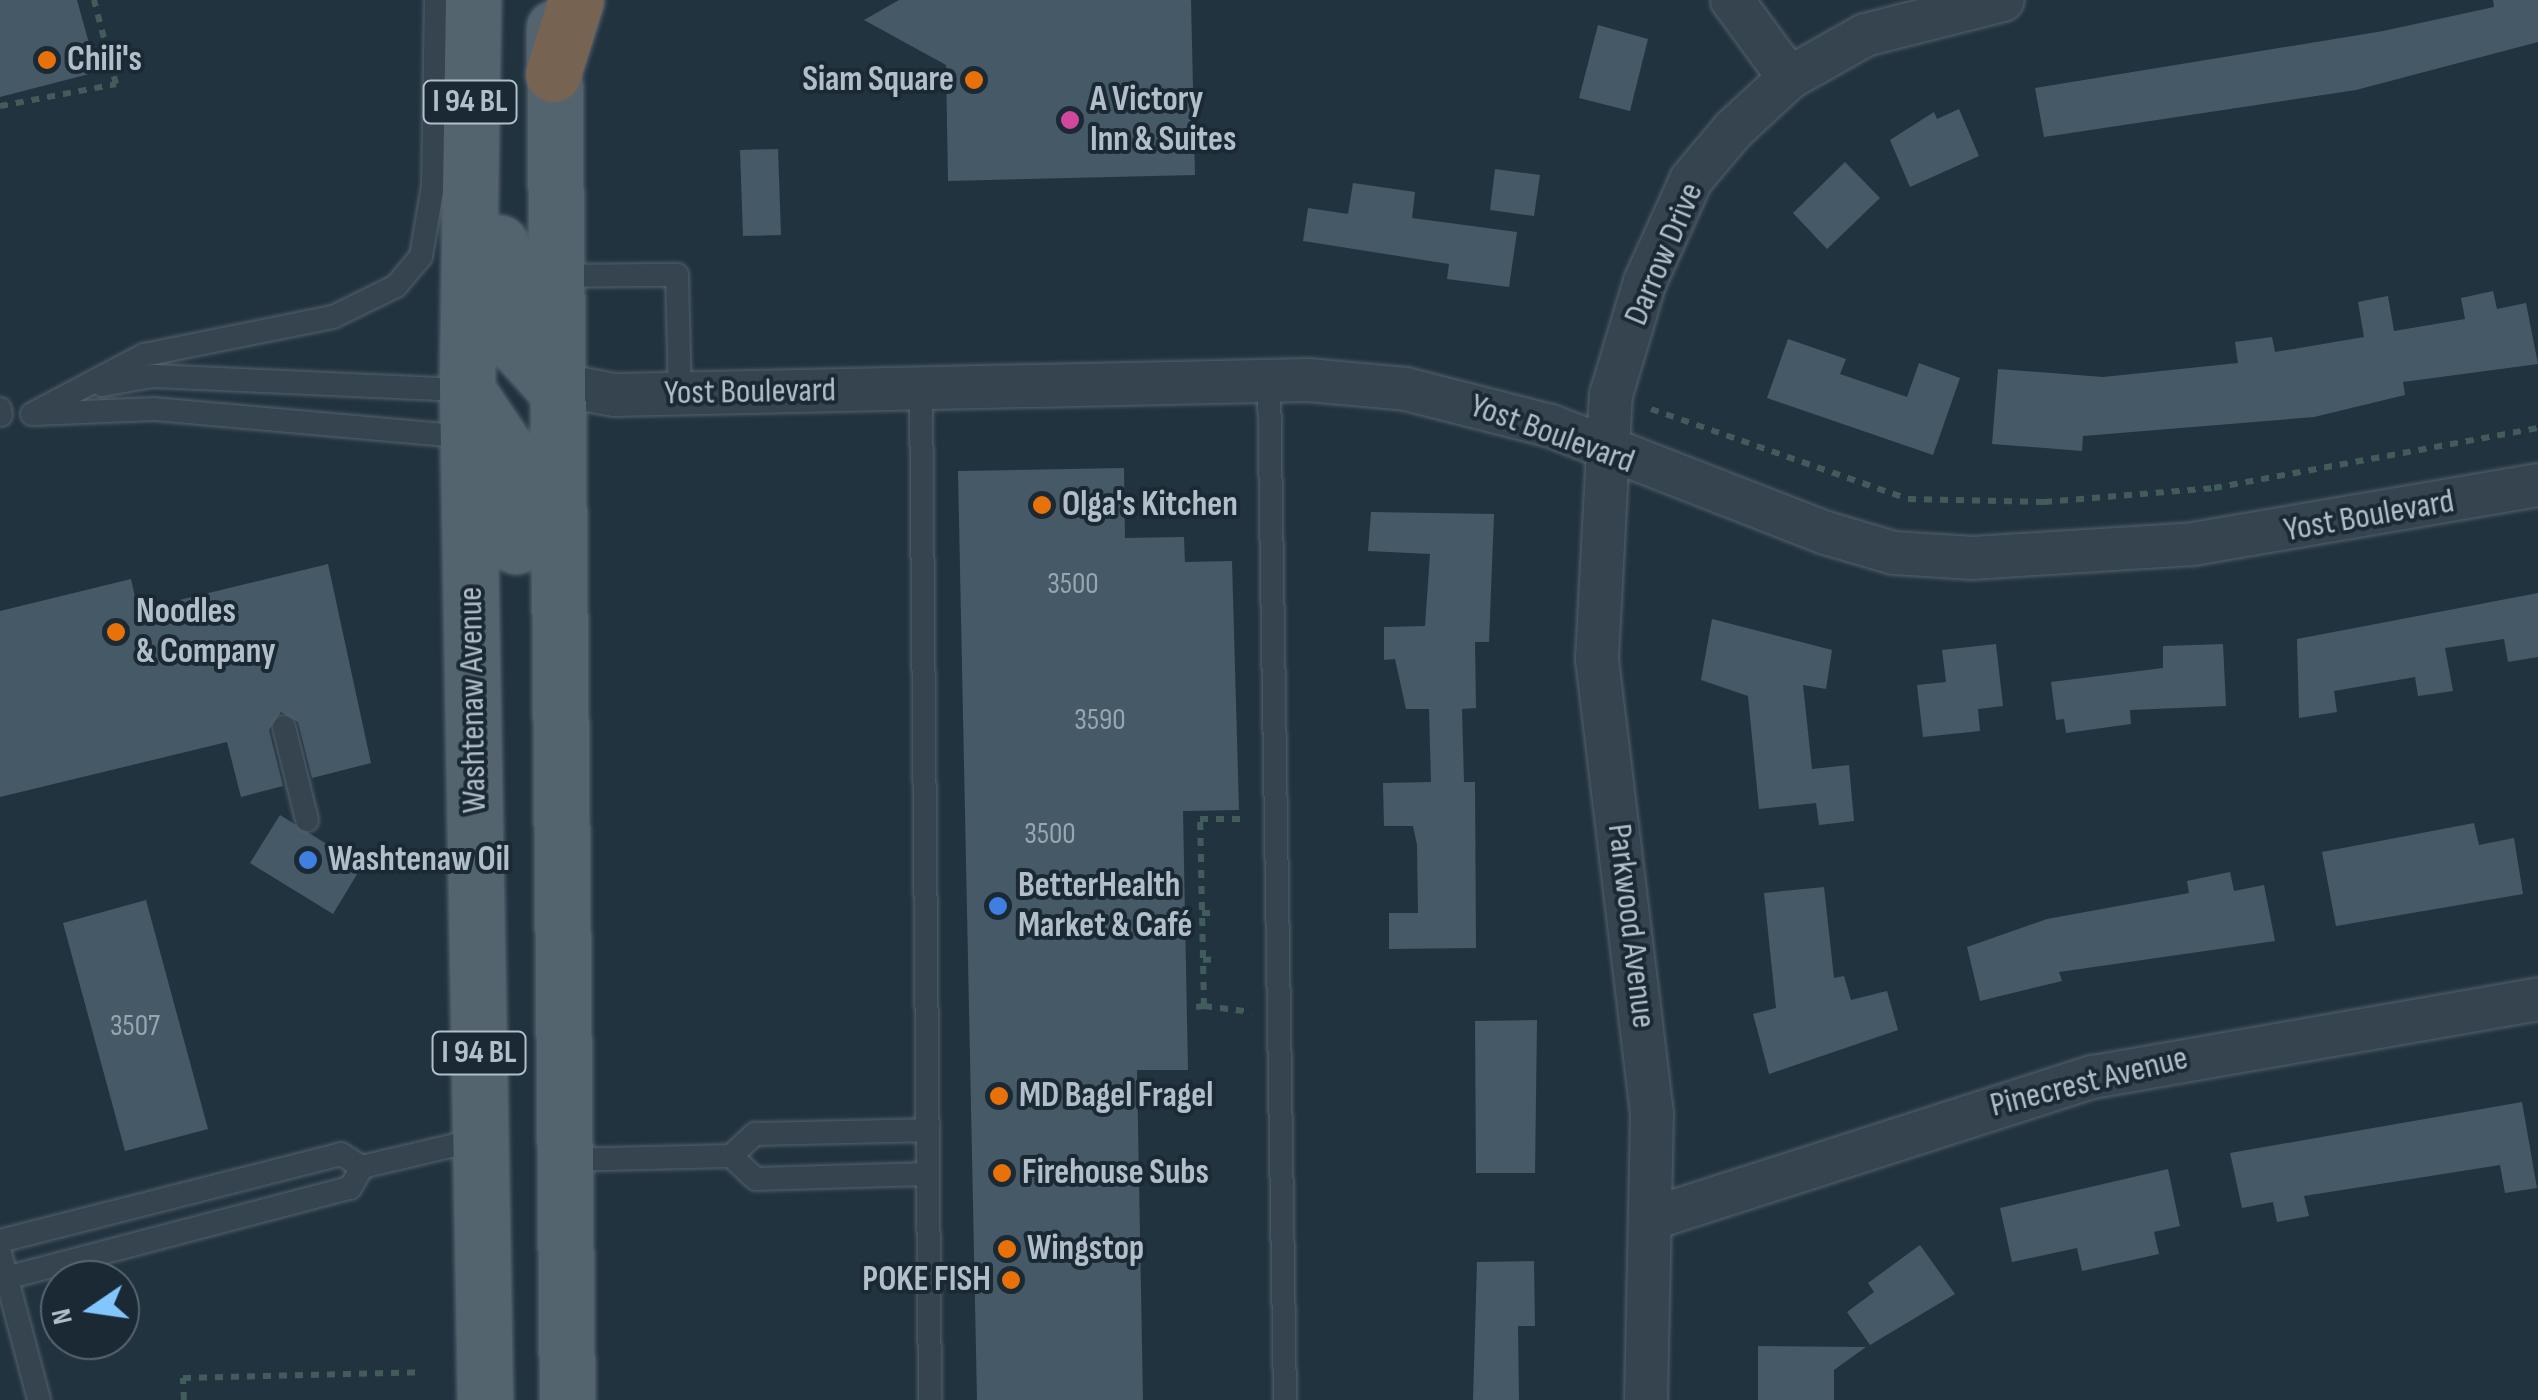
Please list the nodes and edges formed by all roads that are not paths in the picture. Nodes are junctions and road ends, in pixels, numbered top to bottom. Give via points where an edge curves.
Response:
1 (436, 0) edge
2 (473, 0) edge
3 (505, 0) edge
4 (554, 0) edge
5 (576, 0) edge
6 (1732, 0) edge
7 (2003, 0) edge
8 (552, 74) junction
9 (1790, 78) junction
10 (550, 276) junction
11 (1269, 381) junction
12 (550, 382) junction
13 (921, 388) junction
14 (72, 390) junction
15 (680, 394) junction
16 (468, 414) junction
17 (1605, 453) junction
18 (2538, 485) edge
19 (284, 726) dead end
20 (307, 820) dead end
21 (2538, 999) edge
22 (926, 1130) junction
23 (480, 1139) junction
24 (731, 1156) junction
25 (563, 1160) junction
26 (362, 1167) junction
27 (926, 1174) junction
28 (1652, 1218) junction
29 (2, 1260) edge
30 (39, 1400) edge
31 (486, 1400) edge
32 (566, 1400) edge
33 (930, 1400) edge
34 (1285, 1400) edge
35 (1646, 1400) edge

1 - 14 lane via 433,186 421,256 396,286 333,317 144,356
2 - 16 main road, Washtenaw Avenue / I 94 BL
3 - 12 main road via 499,286 511,340
4 - 8 main road
5 - 8 highway, I 94 BL
6 - 9 street
7 - 9 street, Darrow Drive via 1865,35
8 - 10 main road, I 94 BL
9 - 17 street, Darrow Drive via 1691,180 1644,282 1611,395
10 - 12 main road, I 94 BL
10 - 15 lane via 677,275
11 - 13 street, Yost Boulevard
11 - 17 street, Yost Boulevard via 1462,400
11 - 34 lane
12 - 15 street, Yost Boulevard via 578,394
12 - 25 main road, I 94 BL
13 - 15 street, Yost Boulevard
13 - 22 lane
14 - 16 lane via 153,376
14 - 16 lane via 32,414
16 - 23 main road, Washtenaw Avenue / I 94 BL
16 - 32 main road via 512,457 526,1204
17 - 18 street, Yost Boulevard via 1826,534 1894,553 1972,558 2193,544
17 - 28 street, Parkwood Avenue via 1597,660 1641,984
19 - 20 lane
21 - 28 street, Pinecrest Avenue via 2093,1077
22 - 24 lane via 755,1134
22 - 27 lane
23 - 26 lane
23 - 31 main road, Washtenaw Avenue / I 94 BL
24 - 25 lane
24 - 27 lane via 756,1178
25 - 32 main road, I 94 BL
26 - 29 lane via 350,1188
26 - 29 lane via 341,1154
27 - 33 lane
28 - 35 street, Parkwood Avenue
29 - 30 lane

